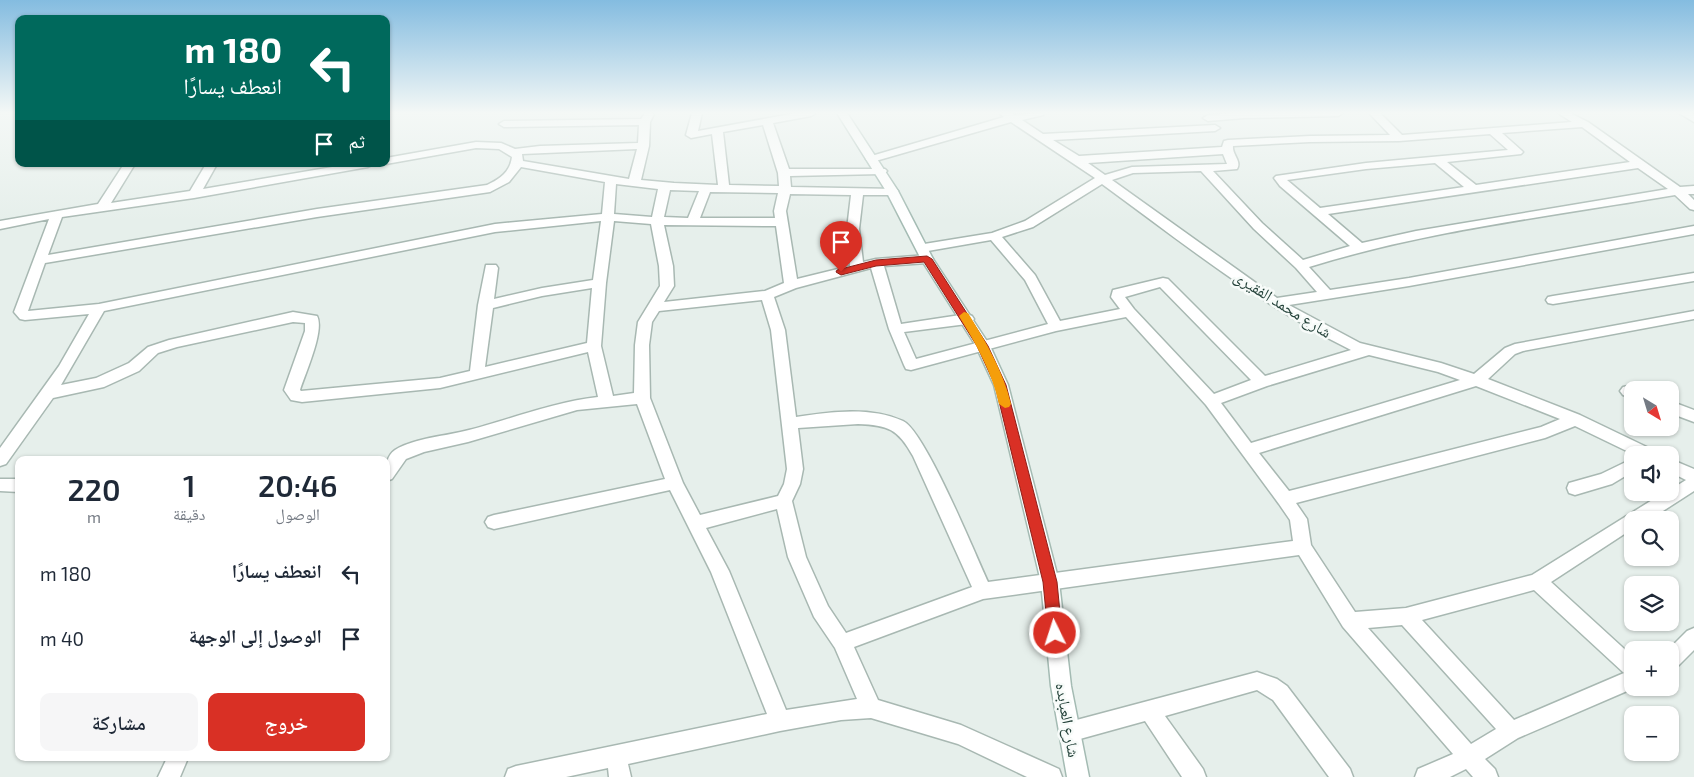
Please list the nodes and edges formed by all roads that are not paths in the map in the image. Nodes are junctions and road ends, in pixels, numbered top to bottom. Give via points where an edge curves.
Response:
1 (459, 149) edge
2 (506, 149) edge
3 (539, 149) edge
4 (641, 149) edge
5 (719, 149) edge
6 (776, 149) edge
7 (866, 149) edge
8 (918, 149) edge
9 (1061, 149) edge
10 (1193, 149) edge
11 (1229, 149) edge
12 (1514, 149) edge
13 (1619, 149) edge
14 (516, 158) junction
15 (390, 160) edge
16 (1077, 160) junction
17 (1439, 160) junction
18 (1640, 164) junction
19 (876, 165) junction
20 (127, 167) edge
21 (209, 167) edge
22 (351, 167) edge
23 (1205, 169) junction
24 (784, 173) junction
25 (1102, 179) junction
26 (611, 180) junction
27 (634, 184) junction
28 (665, 186) junction
29 (706, 188) junction
30 (1473, 188) junction
31 (724, 189) junction
32 (785, 189) junction
33 (1694, 190) edge
34 (892, 191) junction
35 (1678, 191) junction
36 (858, 192) junction
37 (194, 194) junction
38 (1694, 206) edge
39 (102, 207) junction
40 (1319, 212) junction
41 (57, 214) junction
42 (608, 217) junction
43 (693, 220) junction
44 (658, 221) junction
45 (781, 222) junction
46 (0, 225) edge
47 (1694, 230) edge
48 (994, 236) junction
49 (1359, 247) junction
50 (924, 254) junction
51 (40, 260) junction
52 (876, 263) junction
53 (1301, 265) junction
54 (857, 267) junction
55 (491, 268) dead end
56 (1694, 277) edge
57 (599, 283) junction
58 (791, 285) junction
59 (767, 295) junction
60 (1327, 295) junction
61 (1553, 300) dead end
62 (1275, 303) junction
63 (485, 305) junction
64 (655, 306) junction
65 (99, 308) junction
66 (1129, 312) junction
67 (1694, 315) edge
68 (967, 319) junction
69 (1056, 326) junction
70 (896, 330) junction
71 (594, 346) junction
72 (983, 346) junction
73 (1369, 350) junction
74 (477, 374) junction
75 (1477, 380) junction
76 (1262, 382) junction
77 (49, 393) junction
78 (642, 398) junction
79 (606, 400) junction
80 (1211, 401) junction
81 (1679, 410) edge
82 (1694, 416) edge
83 (1575, 420) junction
84 (788, 424) junction
85 (1630, 446) edge
86 (1248, 450) junction
87 (0, 460) edge
88 (390, 469) edge
89 (1624, 469) edge
90 (1679, 469) edge
91 (1694, 476) edge
92 (675, 483) junction
93 (1694, 483) edge
94 (0, 484) edge
95 (15, 486) edge
96 (1575, 488) dead end
97 (1285, 499) junction
98 (784, 501) junction
99 (1650, 511) edge
100 (494, 522) dead end
101 (697, 523) junction
102 (1624, 527) edge
103 (1303, 547) junction
104 (1536, 581) junction
105 (1050, 582) junction
106 (983, 591) junction
107 (1406, 616) junction
108 (1350, 621) junction
109 (1694, 637) edge
110 (842, 643) junction
111 (1679, 652) edge
112 (1624, 661) edge
113 (1624, 683) edge
114 (872, 708) junction
115 (1149, 710) junction
116 (780, 721) junction
117 (1069, 732) junction
118 (1511, 732) junction
119 (1469, 757) junction
120 (177, 761) edge
121 (618, 767) edge
122 (169, 777) edge
123 (516, 777) edge
124 (1051, 777) edge
125 (1078, 777) edge
126 (1195, 777) edge
127 (1342, 777) edge
128 (1426, 777) edge
129 (1487, 777) edge

1 - 15 street
2 - 14 street
3 - 14 street
4 - 27 street
5 - 31 street
6 - 24 street
7 - 19 street, شارع العبابده
8 - 19 street
9 - 16 street, شارع محمد الفقيرى
10 - 16 street
11 - 23 street via 1234,168
12 - 17 street via 1517,152
13 - 18 street
14 - 26 street
14 - 51 street via 508,178 490,188 317,213
16 - 25 street, شارع محمد الفقيرى
17 - 30 street
17 - 40 street via 1280,178
18 - 30 street
18 - 35 street
19 - 24 street
19 - 34 street, شارع العبابده
20 - 39 street
21 - 37 street
22 - 37 street
23 - 25 street via 1150,168
23 - 53 street via 1258,226
24 - 32 street
25 - 48 street via 1029,224
25 - 62 street, شارع محمد الفقيرى
26 - 27 street
26 - 42 street
27 - 28 street
28 - 29 street
28 - 44 street
29 - 31 street
29 - 43 street
30 - 40 street
31 - 32 street
32 - 36 street
32 - 45 street
33 - 35 street
34 - 36 street
34 - 50 street, شارع العبابده
35 - 38 street
35 - 49 street via 1477,223
36 - 54 street via 852,223 852,248
37 - 39 street
39 - 41 street
40 - 49 street
41 - 46 street
41 - 51 street
42 - 44 street
42 - 57 street
42 - 65 street via 495,228
43 - 44 street
43 - 45 street
44 - 64 street via 667,286
45 - 58 street
47 - 60 street
48 - 50 street
48 - 69 street via 1019,261
49 - 53 street
50 - 52 street
50 - 68 street, شارع العبابده
51 - 65 street via 21,312 25,316
52 - 54 street
52 - 70 street
53 - 60 street
54 - 58 street
55 - 63 street
56 - 61 street
57 - 63 street
57 - 71 street
58 - 59 street
59 - 64 street
59 - 84 street via 778,330
60 - 62 street
62 - 73 street, شارع محمد الفقيرى via 1325,332
63 - 74 street
64 - 78 street via 645,322
65 - 77 street
66 - 69 street
66 - 76 street via 1118,293 1163,282
66 - 80 street
67 - 75 street via 1520,347 1510,350
68 - 70 street
68 - 72 street, شارع العبابده
69 - 72 street
70 - 72 street via 911,365
71 - 74 street
71 - 79 street
72 - 105 street, شارع العبابده via 1000,385
73 - 75 street, شارع محمد الفقيرى
73 - 76 street
74 - 77 street via 431,384 331,396 296,396 292,390 312,331 312,319 293,317 174,343 153,350 134,367 100,383
75 - 83 street, شارع محمد الفقيرى
75 - 86 street
76 - 80 street
77 - 87 street
78 - 79 street
78 - 92 street
79 - 88 street via 421,446 400,455
80 - 86 street
81 - 82 street
83 - 85 street, شارع محمد الفقيرى
83 - 97 street via 1545,432
84 - 98 street via 794,469 792,484
84 - 106 street via 853,419 882,420 897,425 910,437 921,455
86 - 97 street
89 - 96 street via 1606,479
90 - 91 street
92 - 100 street
92 - 101 street
93 - 99 street
94 - 95 street
97 - 103 street via 1298,519
98 - 101 street
98 - 110 street via 796,557 821,611
101 - 116 street via 720,571
102 - 104 street
103 - 105 street
103 - 108 street
104 - 107 street
104 - 112 street
105 - 106 street
105 - 117 street, شارع العبابده via 1055,644
106 - 110 street
107 - 108 street
107 - 118 street
108 - 119 street
109 - 111 street
110 - 114 street
113 - 118 street
114 - 116 street
114 - 124 street via 961,735
115 - 117 street
115 - 126 street
115 - 127 street via 1257,681 1280,693
116 - 121 street
117 - 125 street, شارع العبابده
118 - 119 street
119 - 128 street
119 - 129 street
120 - 122 street
121 - 123 street

